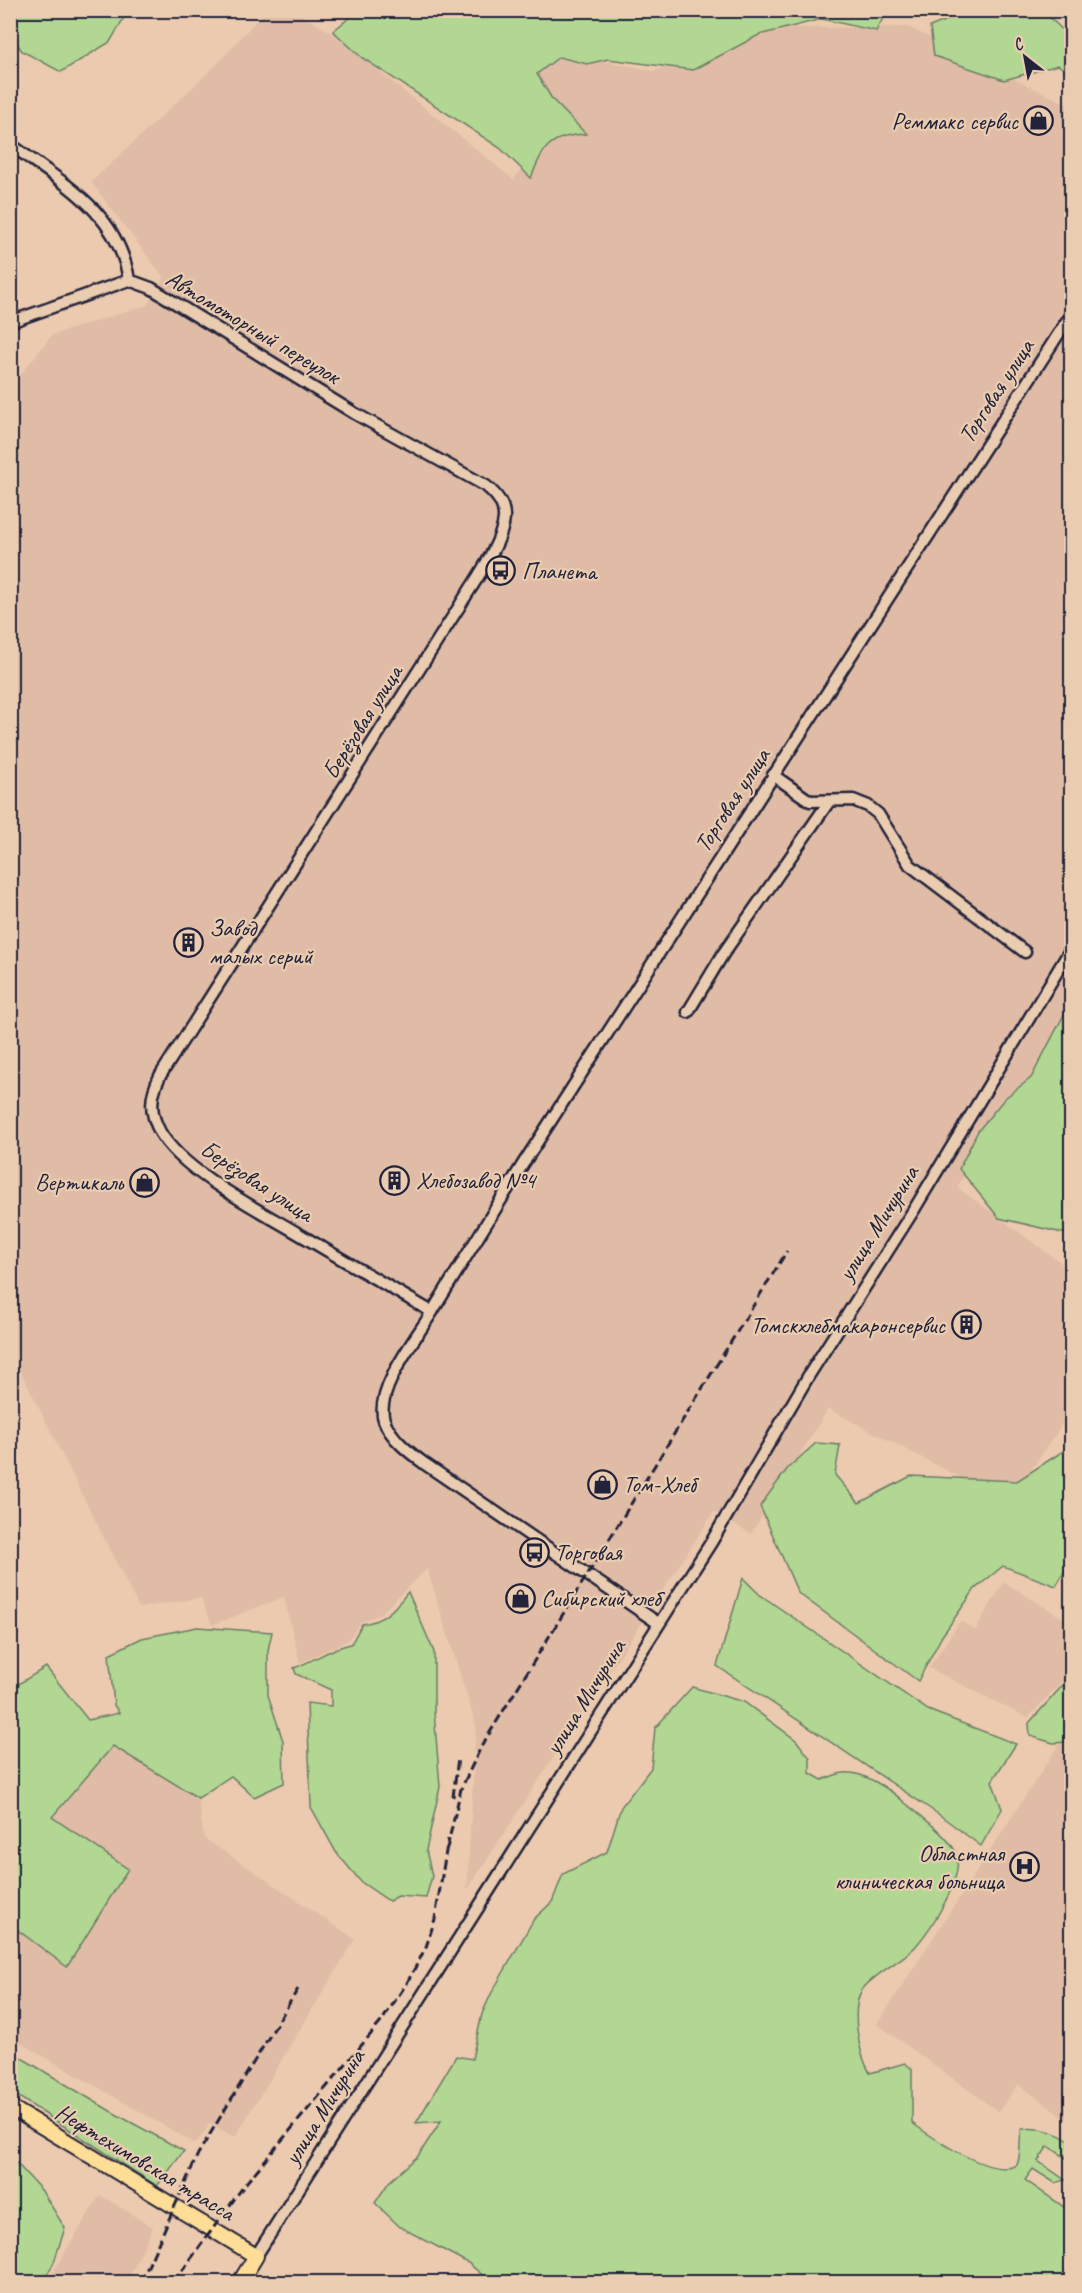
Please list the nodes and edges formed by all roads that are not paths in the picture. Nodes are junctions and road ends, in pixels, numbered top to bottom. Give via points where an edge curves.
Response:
1 (10, 144) edge
2 (129, 280) junction
3 (1071, 313) edge
4 (10, 322) edge
5 (504, 516) joint
6 (773, 775) junction
7 (828, 802) junction
8 (1071, 947) edge
9 (1024, 952) dead end
10 (688, 1012) dead end
11 (432, 1312) junction
12 (658, 1623) junction
13 (10, 2107) edge
14 (256, 2256) junction
15 (240, 2283) edge

1 - 2 street, Автомоторный переулок via 108,223 122,248
2 - 4 street
2 - 5 street, Автомоторный переулок via 150,288 354,413 486,486 496,495
3 - 6 street, Торговая улица
5 - 11 street, Берёзовая улица via 500,534 459,607 160,1076 151,1101 160,1132 192,1167
6 - 7 street via 810,801
6 - 11 street, Торговая улица
7 - 9 street via 853,800 868,806 878,814 910,865
7 - 10 street via 723,954
8 - 12 street, улица Мичурина via 712,1541
11 - 12 street via 385,1390 382,1407 390,1430 425,1464
12 - 14 street, улица Мичурина
13 - 14 main road, Нефтехимовская трасса
14 - 15 main road, улица Мичурина

